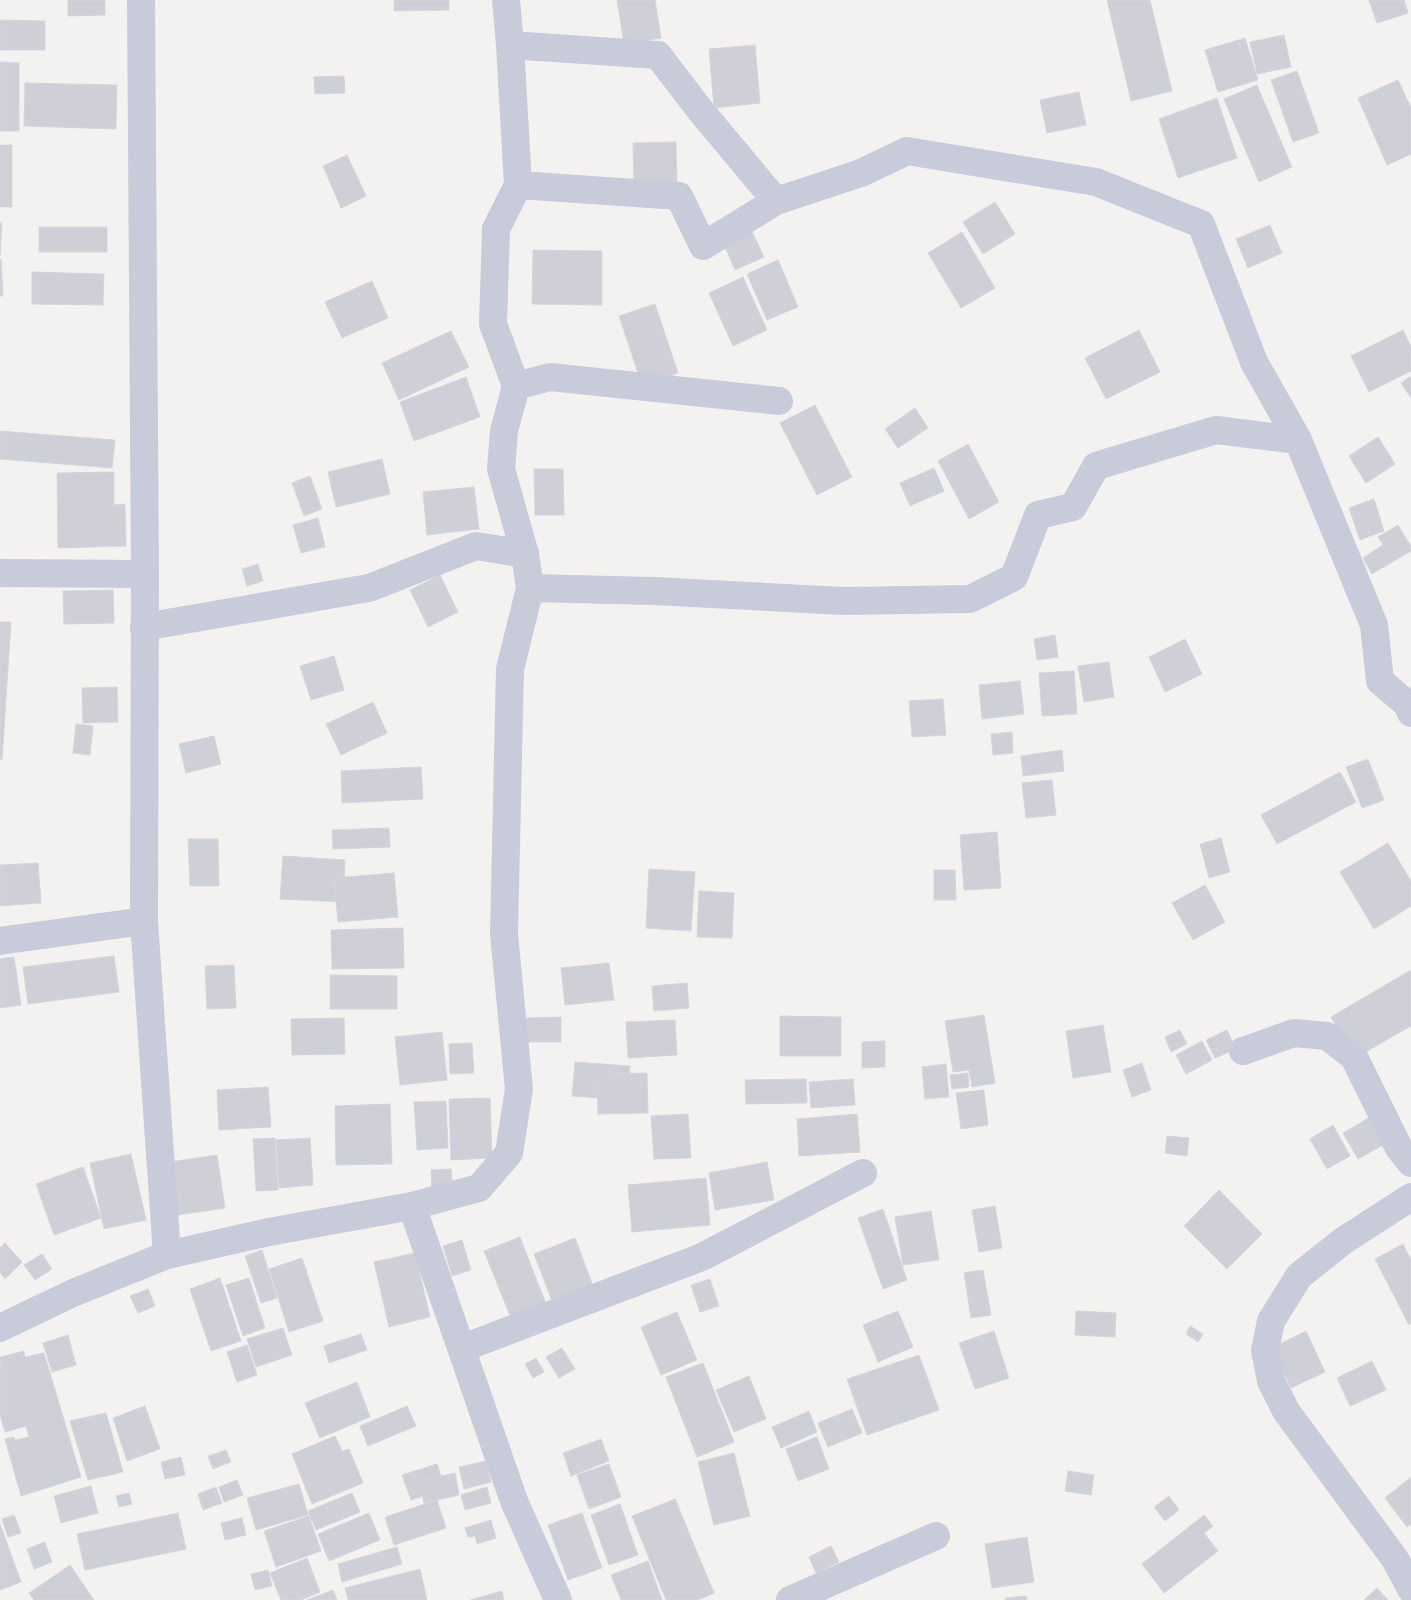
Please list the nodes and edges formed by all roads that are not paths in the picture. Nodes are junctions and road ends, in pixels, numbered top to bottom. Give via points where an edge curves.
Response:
1 (141, 0) edge
2 (506, 0) edge
3 (510, 44) junction
4 (518, 185) junction
5 (776, 201) junction
6 (516, 386) junction
7 (779, 401) dead end
8 (1298, 440) junction
9 (525, 554) junction
10 (0, 573) edge
11 (145, 574) junction
12 (530, 588) junction
13 (144, 627) junction
14 (1411, 713) edge
15 (144, 921) junction
16 (0, 941) edge
17 (1243, 1051) dead end
18 (1411, 1163) edge
19 (863, 1173) dead end
20 (1411, 1197) edge
21 (412, 1206) junction
22 (167, 1255) junction
23 (0, 1328) edge
24 (463, 1348) junction
25 (936, 1536) dead end
26 (1411, 1589) edge
27 (558, 1600) edge
28 (790, 1600) edge

1 - 11 street
2 - 3 street
3 - 4 street
3 - 5 street via 658,55
4 - 5 street via 679,196 703,246
4 - 6 street via 496,229 493,324
5 - 8 street via 860,173 907,151 1096,182 1201,224 1254,362
6 - 7 street via 550,378
6 - 9 street via 504,431 501,469
8 - 12 street via 1216,430 1096,466 1073,507 1038,515 1014,577 970,599 843,601
8 - 14 street via 1374,625 1380,681 1407,704
9 - 12 street
9 - 13 street via 476,546 369,588
10 - 11 street
11 - 13 street
12 - 21 street via 510,669 504,934 519,1089 509,1153 479,1188
13 - 15 street
15 - 16 street
15 - 22 street
17 - 18 street via 1294,1033 1327,1036 1354,1057 1399,1148
19 - 24 street via 702,1257
20 - 26 street via 1343,1241 1299,1276 1271,1321 1265,1350 1271,1381 1286,1411 1395,1559
21 - 22 street via 269,1232
21 - 24 street
22 - 23 street via 72,1293
24 - 27 street via 514,1501
25 - 28 street

